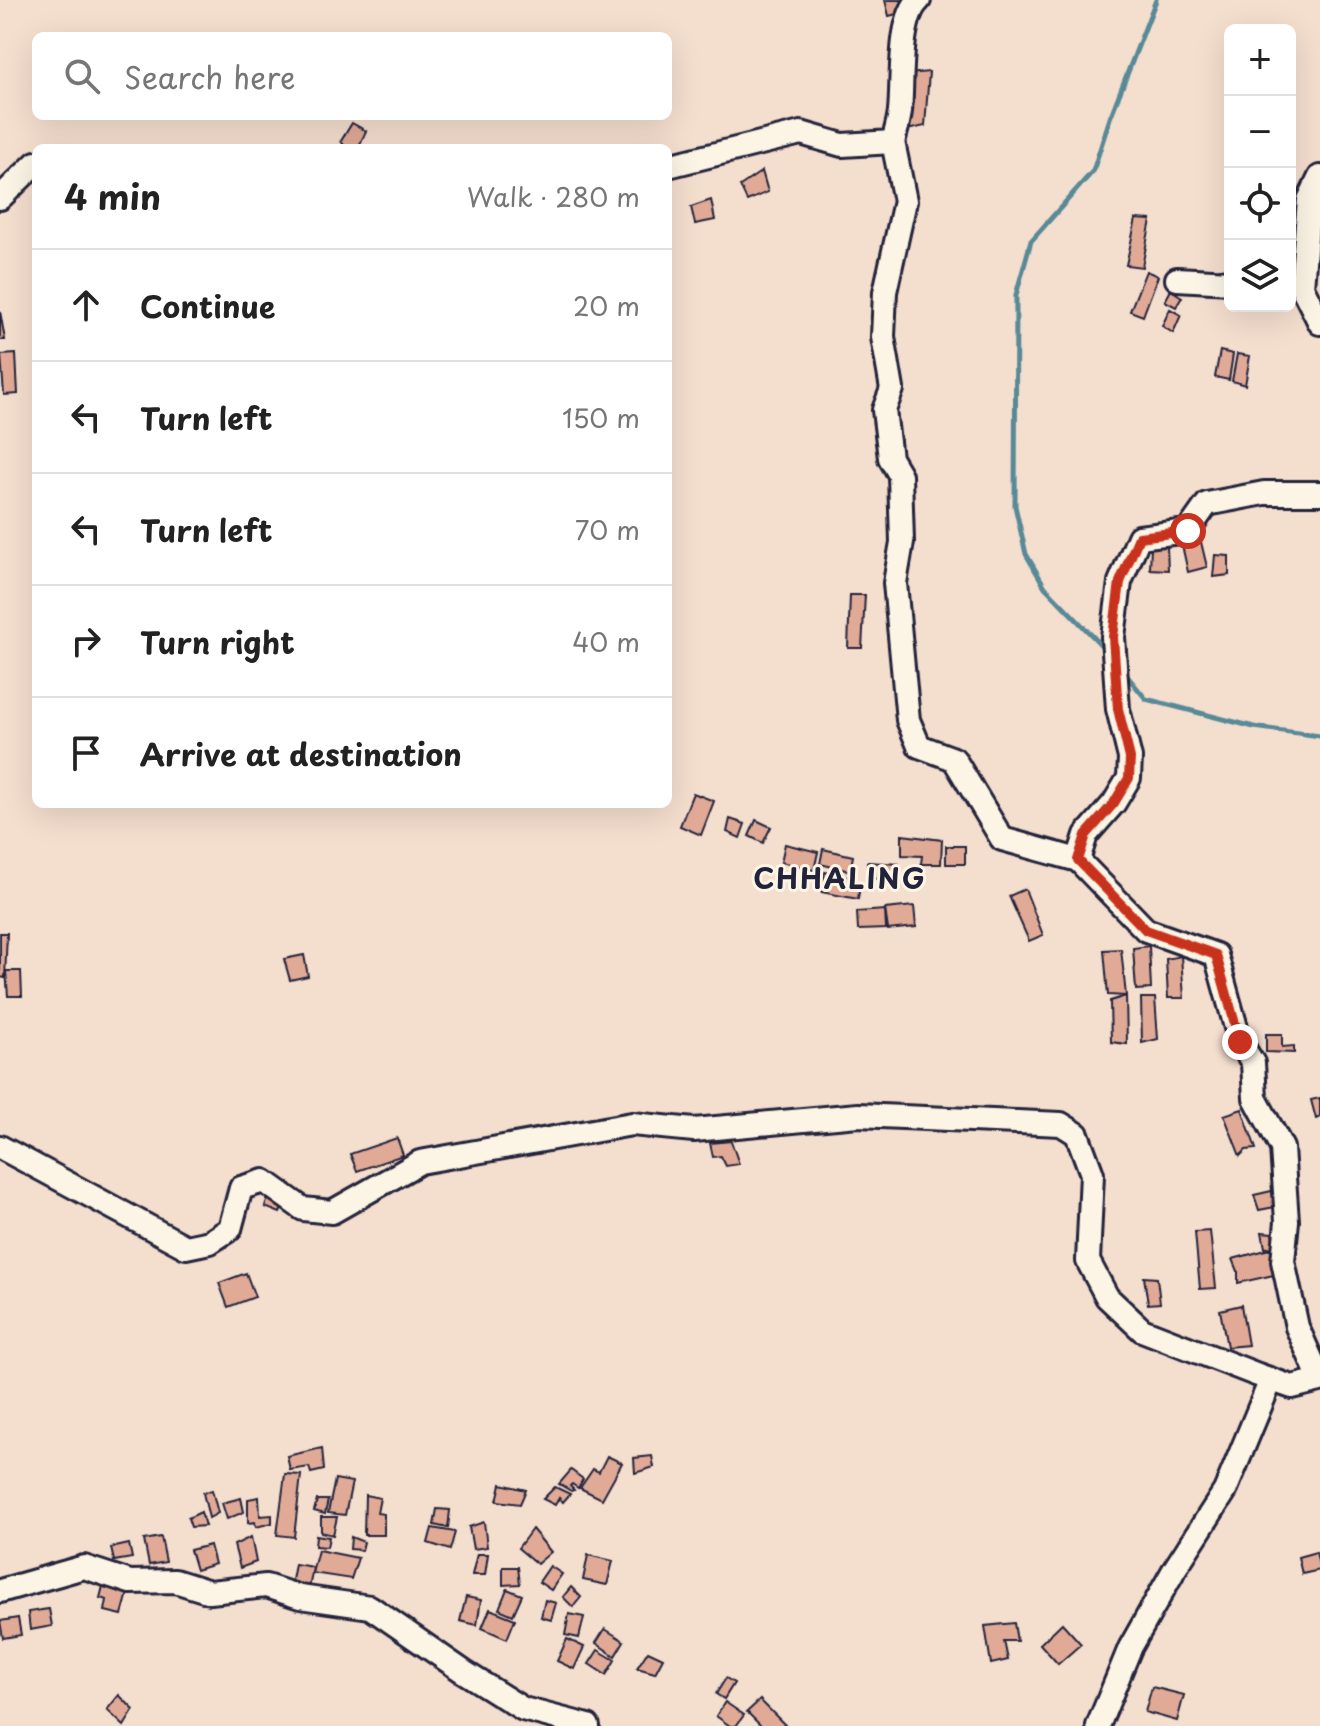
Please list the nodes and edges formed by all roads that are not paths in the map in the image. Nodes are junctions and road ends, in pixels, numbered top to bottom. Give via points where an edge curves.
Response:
1 (919, 0) edge
2 (893, 142) junction
3 (672, 165) edge
4 (32, 167) edge
5 (1320, 177) edge
6 (0, 198) edge
7 (1177, 279) dead end
8 (1224, 282) edge
9 (1296, 290) edge
10 (1320, 323) edge
11 (1320, 493) edge
12 (1078, 860) junction
13 (0, 1147) edge
14 (1271, 1380) junction
15 (1320, 1380) edge
16 (0, 1591) edge
17 (588, 1726) edge
18 (1098, 1726) edge

1 - 2 street via 912,6 906,37
2 - 3 street via 842,145 801,133
2 - 12 street via 905,201 885,292 883,337 892,389 884,410 890,458 900,475 902,542 895,583 908,720 919,746 954,759 1002,839
4 - 6 street
5 - 9 street via 1309,200
7 - 8 street
9 - 10 street
11 - 12 street via 1264,493 1207,504 1188,531 1139,537 1120,582 1113,637 1129,778 1086,835
12 - 15 street via 1146,930 1216,955 1240,1042 1253,1063 1255,1098 1282,1148 1287,1221 1283,1261 1297,1327
13 - 14 street via 186,1247 210,1242 230,1229 241,1188 252,1184 264,1181 303,1209 332,1212 420,1162 632,1124 694,1130 858,1115 1061,1124 1077,1134 1092,1174 1088,1261 1107,1297 1142,1330
14 - 15 street via 1292,1387
14 - 18 street via 1225,1491 1130,1648
16 - 17 street via 84,1567 130,1582 175,1581 210,1592 266,1586 300,1597 370,1607 523,1709

